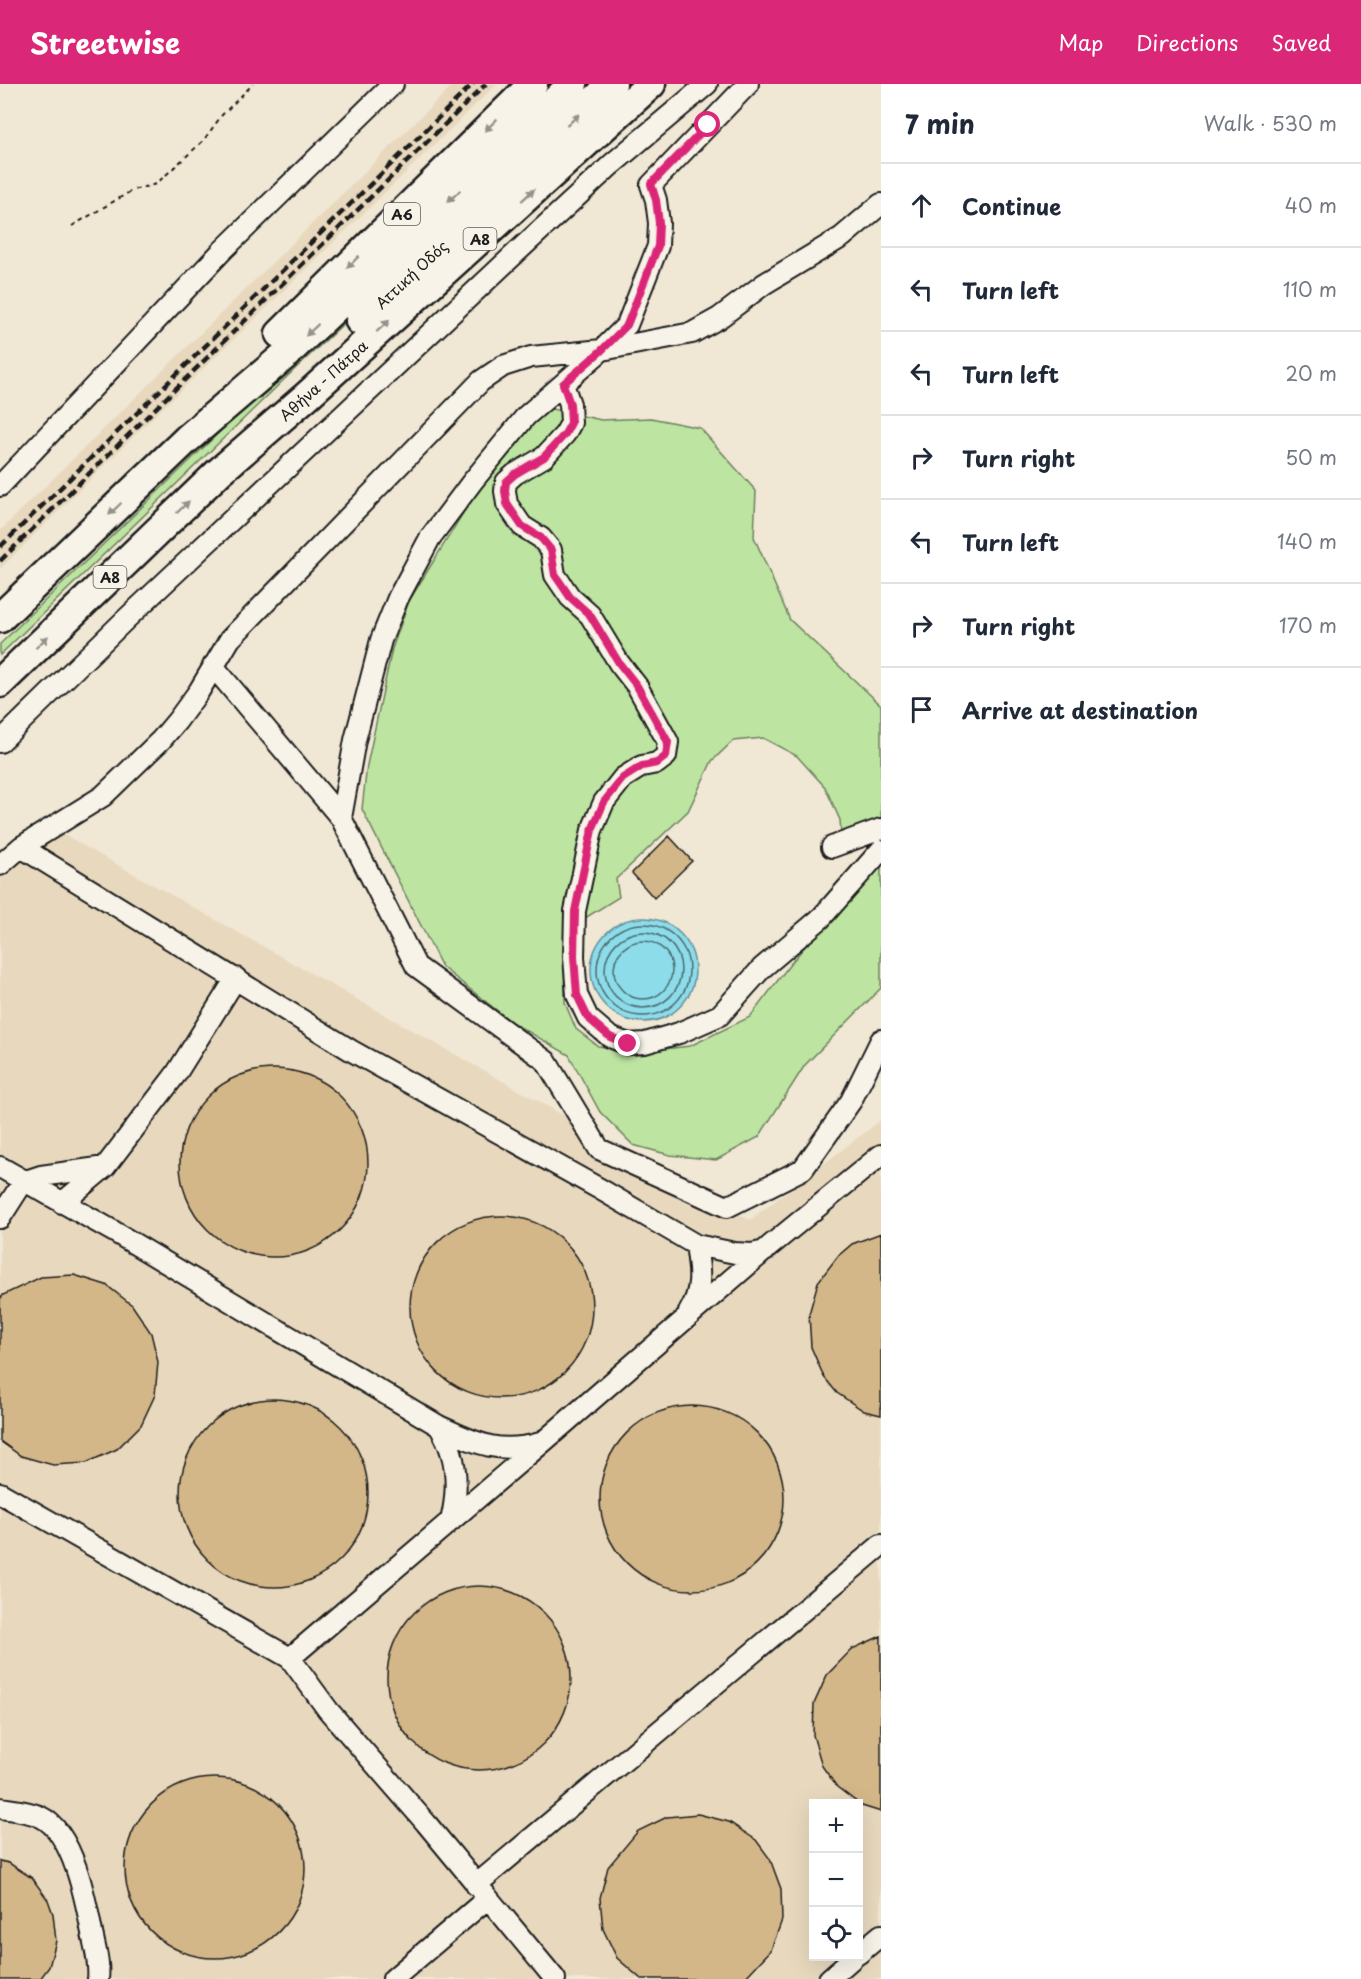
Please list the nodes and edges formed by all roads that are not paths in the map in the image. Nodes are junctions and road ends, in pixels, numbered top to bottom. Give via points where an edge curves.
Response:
1 (393, 84) edge
2 (533, 84) edge
3 (573, 84) edge
4 (612, 84) edge
5 (651, 84) edge
6 (707, 84) edge
7 (748, 84) edge
8 (881, 204) edge
9 (602, 350) junction
10 (563, 384) junction
11 (187, 439) junction
12 (219, 472) junction
13 (0, 486) edge
14 (0, 618) edge
15 (213, 666) junction
16 (0, 682) edge
17 (0, 742) edge
18 (341, 818) junction
19 (881, 830) edge
20 (21, 847) junction
21 (832, 847) dead end
22 (881, 850) edge
23 (0, 865) edge
24 (236, 978) junction
25 (881, 1040) edge
26 (881, 1155) edge
27 (0, 1167) edge
28 (105, 1167) junction
29 (23, 1182) junction
30 (62, 1203) junction
31 (0, 1218) edge
32 (696, 1245) junction
33 (765, 1251) junction
34 (682, 1321) junction
35 (439, 1426) junction
36 (543, 1442) junction
37 (0, 1493) edge
38 (451, 1521) junction
39 (881, 1545) edge
40 (290, 1658) junction
41 (0, 1808) edge
42 (482, 1892) junction
43 (881, 1935) edge
44 (863, 1950) edge
45 (850, 1961) edge
46 (99, 1978) edge
47 (393, 1979) edge
48 (555, 1979) edge
49 (828, 1979) edge

1 - 13 street via 222,251
2 -> 11 highway, Α6 via 271,343
3 -> 11 highway via 284,356
12 -> 4 highway, Αττική Οδός via 302,377
12 -> 5 highway, Αθήνα - Πάτρα / Α8
6 - 17 street via 519,250
7 - 9 street via 651,184 659,223 658,246 627,325
8 - 9 street via 842,237 692,333
9 - 10 street
9 - 15 street via 531,357 503,366 481,381 230,639
10 - 18 street via 526,416 472,482 430,538 398,598 381,640 355,740
10 - 22 street via 571,423 544,457 506,482 507,504 522,526 551,550 555,575 600,628 668,742 666,756 623,778 604,802 592,830 575,911 574,957 577,995 588,1018 610,1037 628,1044 679,1033 720,1015 762,968 821,918
11 -> 14 highway
16 -> 12 highway, Αθήνα - Πάτρα / Α8
15 - 18 street
15 - 20 street via 177,721 103,796
18 - 25 street via 416,966 546,1061 599,1149 727,1207 802,1169 851,1101
19 - 21 street
20 - 23 street
20 - 24 street
24 - 28 street via 176,1074
24 - 32 street via 352,1051
26 - 33 street
27 - 29 street
28 - 29 street
28 - 30 street
29 - 30 street
29 - 31 street
30 - 35 street
32 - 33 street via 735,1253
32 - 34 street via 699,1290
33 - 34 street
34 - 36 street
35 - 36 street via 503,1449
35 - 38 street via 448,1440 456,1476
36 - 38 street
37 - 40 street
38 - 40 street
39 - 42 street
40 - 42 street via 328,1710
41 - 46 street via 41,1817 58,1831 73,1858 84,1894
42 - 47 street
42 - 48 street
43 - 44 street
45 - 49 street

